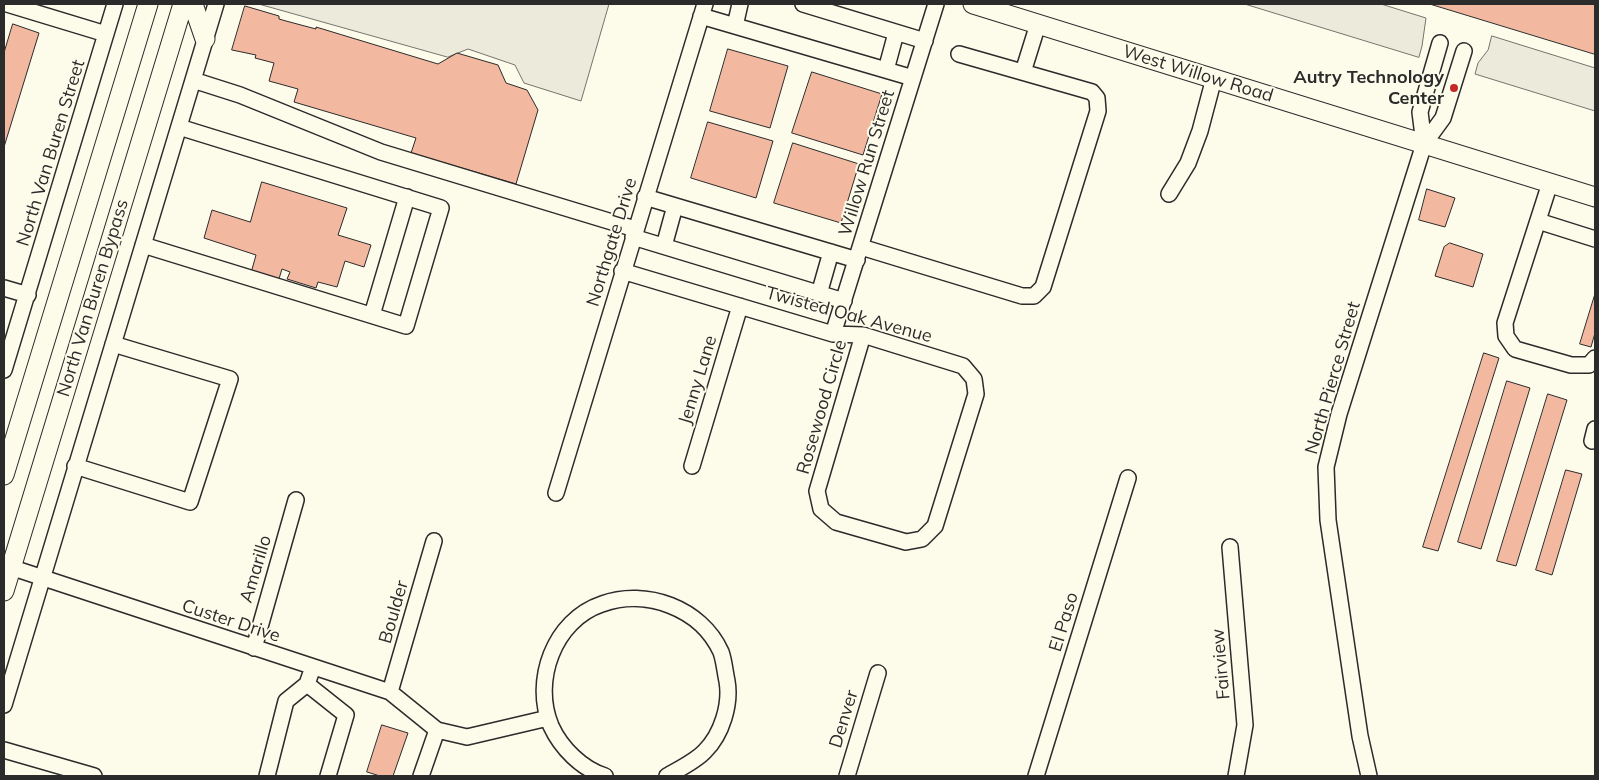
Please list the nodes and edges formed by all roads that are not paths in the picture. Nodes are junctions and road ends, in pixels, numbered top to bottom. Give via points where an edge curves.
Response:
1 (7, 4) edge
2 (115, 4) edge
3 (148, 4) edge
4 (183, 4) edge
5 (194, 4) edge
6 (216, 4) edge
7 (740, 4) edge
8 (804, 4) edge
9 (936, 4) edge
10 (982, 5) edge
11 (703, 10) edge
12 (1038, 24) junction
13 (735, 26) junction
14 (896, 33) junction
15 (106, 34) junction
16 (205, 39) junction
17 (924, 41) junction
18 (1440, 43) dead end
19 (1464, 51) dead end
20 (959, 54) dead end
21 (886, 70) junction
22 (1022, 72) junction
23 (913, 78) junction
24 (1214, 78) junction
25 (193, 80) junction
26 (179, 127) junction
27 (1424, 144) junction
28 (1550, 183) junction
29 (1169, 194) dead end
30 (407, 197) junction
31 (645, 197) junction
32 (1595, 197) edge
33 (675, 206) junction
34 (1538, 221) junction
35 (634, 233) junction
36 (1595, 239) edge
37 (143, 245) junction
38 (664, 246) junction
39 (831, 252) junction
40 (859, 253) junction
41 (622, 271) junction
42 (4, 288) edge
43 (819, 294) junction
44 (28, 295) junction
45 (844, 301) junction
46 (740, 306) junction
47 (372, 315) junction
48 (834, 334) junction
49 (863, 334) junction
50 (113, 344) junction
51 (1595, 358) edge
52 (4, 370) edge
53 (974, 379) joint
54 (75, 466) junction
55 (692, 466) dead end
56 (4, 475) edge
57 (1128, 478) dead end
58 (556, 492) dead end
59 (296, 500) dead end
60 (434, 541) dead end
61 (1230, 547) dead end
62 (7, 566) edge
63 (42, 577) junction
64 (4, 591) edge
65 (254, 648) junction
66 (313, 667) junction
67 (878, 673) dead end
68 (307, 684) junction
69 (390, 692) junction
70 (4, 705) edge
71 (548, 718) junction
72 (437, 730) junction
73 (4, 750) edge
74 (94, 776) edge
75 (267, 776) edge
76 (328, 776) edge
77 (422, 776) edge
78 (605, 776) edge
79 (667, 776) edge
80 (847, 776) edge
81 (1036, 776) edge
82 (1236, 776) edge
83 (1369, 776) edge

1 - 15 street
2 - 15 street, North Van Buren Street
3 - 56 main road, North Van Buren Bypass
4 - 62 main road, North Van Buren Bypass
5 - 16 main road
6 - 16 street
7 - 13 street
8 - 14 street
9 - 17 street, Willow Run Street
10 - 12 main road, West Willow Road
11 - 13 street
11 - 31 street, Northgate Drive
12 - 22 street
12 - 24 main road, West Willow Road
13 - 21 street
14 - 17 street
14 - 21 street
15 - 44 street, North Van Buren Street
16 - 25 street
17 - 23 street, Willow Run Street
18 - 27 street via 1420,112
19 - 27 street via 1443,118
20 - 22 street
21 - 23 street
22 - 40 street via 1092,92 1097,98 1098,111 1043,287 1034,296 1022,296
23 - 40 street, Willow Run Street
24 - 27 main road, West Willow Road
24 - 29 street via 1188,163
25 - 26 street
25 - 35 street via 240,95 380,152
26 - 30 street
26 - 37 street
27 - 28 main road, West Willow Road
27 - 83 street, North Pierce Street via 1339,414 1326,467 1328,520 1360,736
28 - 32 main road, West Willow Road
28 - 34 street
30 - 47 street
30 - 47 street via 441,208 406,326
31 - 33 street
31 - 35 street, Northgate Drive
33 - 38 street
33 - 39 street
34 - 36 street
34 - 51 street via 1505,324 1506,336 1516,350 1571,365 1589,365
35 - 38 street
35 - 41 street, Northgate Drive
37 - 47 street
37 - 50 street
38 - 43 street
39 - 40 street
39 - 43 street
40 - 45 street, Willow Run Street
41 - 46 street, Twisted Oak Avenue
41 - 58 street, Northgate Drive
42 - 44 street
43 - 45 street
44 - 52 street, North Van Buren Street
45 - 48 street, Willow Run Street
46 - 48 street, Twisted Oak Avenue
46 - 55 street, Jenny Lane
48 - 49 street, Twisted Oak Avenue
49 - 53 street, Twisted Oak Avenue via 962,366
49 - 53 street, Rosewood Circle via 817,491 821,509 836,522 906,542 922,538 935,526 976,394
50 - 54 street
50 - 54 street via 230,379 190,502
54 - 63 street
57 - 81 street, El Paso
59 - 65 street, Amarillo
60 - 69 street, Boulder
61 - 82 street, Fairview via 1245,725
62 - 63 street, Custer Drive
62 - 64 main road, North Van Buren Bypass
63 - 65 street, Custer Drive
63 - 70 street
65 - 66 street, Custer Drive
66 - 68 street
66 - 69 street, Custer Drive
67 - 80 street, Denver
68 - 75 street via 286,701
68 - 76 street via 346,715
69 - 72 street, Custer Drive
71 - 72 street, Custer Drive via 466,737
71 - 78 street via 555,734 575,759
71 - 79 street via 544,703 544,677 554,646 574,621 601,604 633,597 677,606 703,625 721,652 729,693 722,724 705,751
72 - 77 street
73 - 74 street

